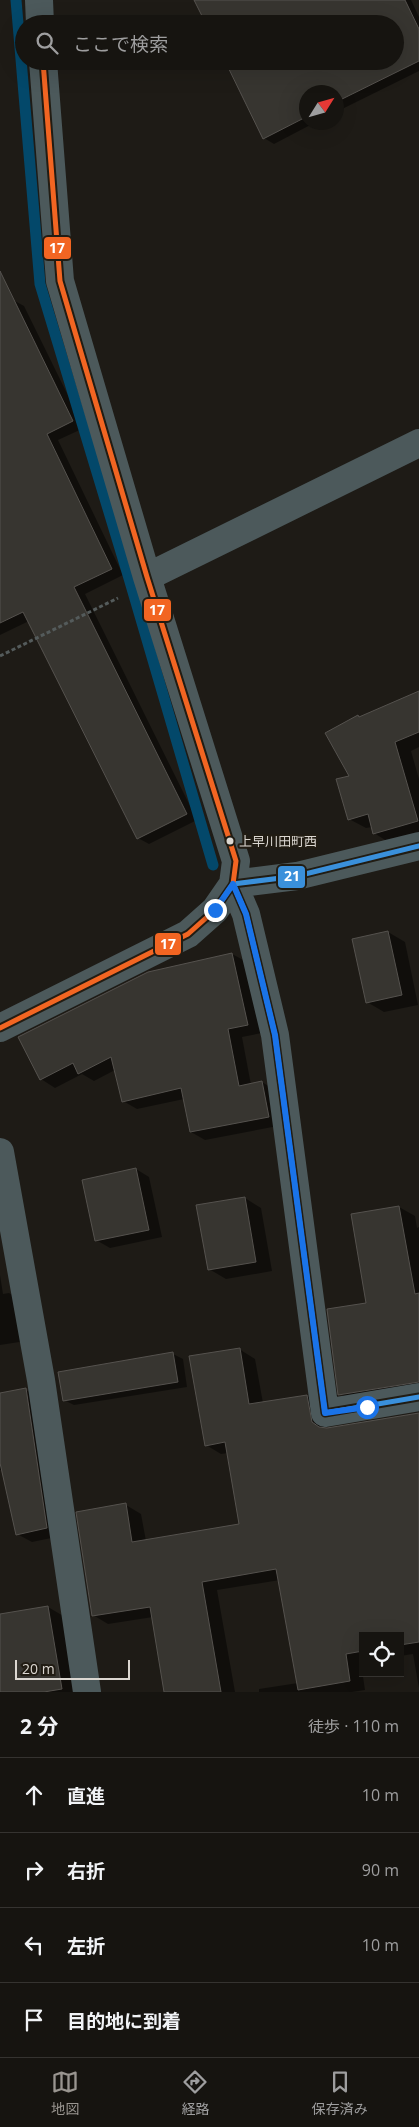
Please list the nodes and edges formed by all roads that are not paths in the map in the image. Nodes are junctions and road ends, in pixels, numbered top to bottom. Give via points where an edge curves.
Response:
1 (38, 0) edge
2 (39, 15) edge
3 (44, 70) edge
4 (419, 443) edge
5 (147, 577) junction
6 (419, 846) edge
7 (233, 884) junction
8 (0, 1028) edge
9 (0, 1152) edge
10 (419, 1397) edge
11 (87, 1692) edge

1 - 2 street
3 - 5 street via 60,281
4 - 5 street
5 - 7 street via 236,861
6 - 7 street via 298,876
7 - 8 street via 215,910 188,934
7 - 10 street via 246,914 275,1035 325,1413
9 - 11 street via 41,1380

